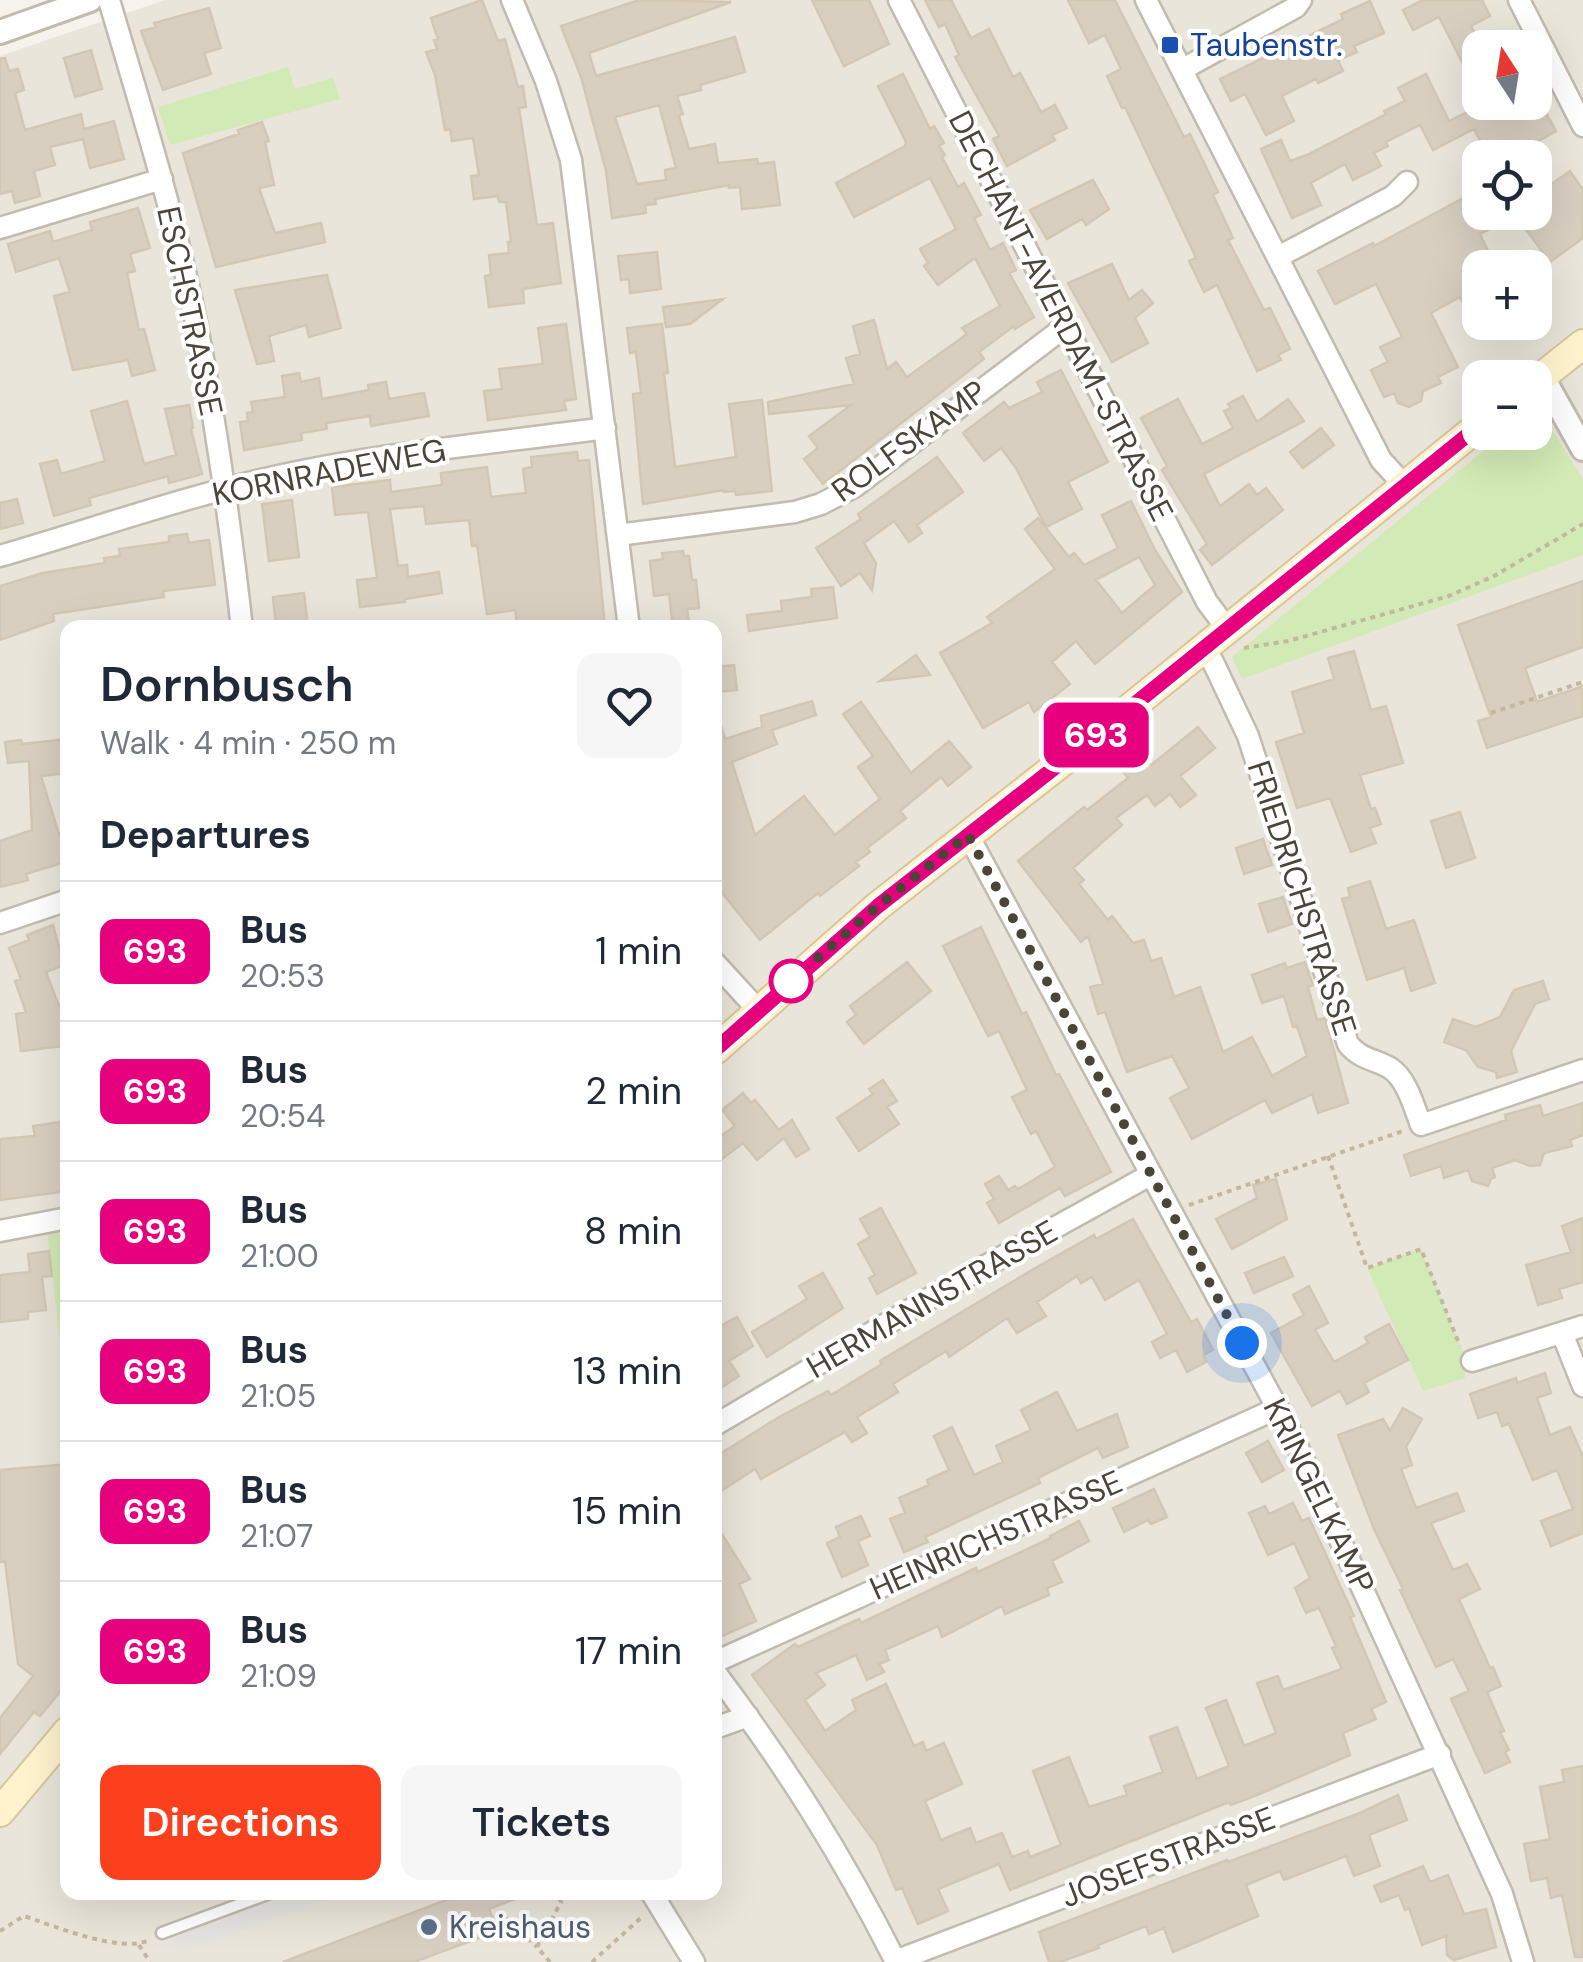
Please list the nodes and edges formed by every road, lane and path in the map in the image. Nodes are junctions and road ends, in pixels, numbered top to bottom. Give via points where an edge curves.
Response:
1 (90, 0) edge
2 (109, 0) edge
3 (512, 0) edge
4 (899, 0) edge
5 (1146, 0) edge
6 (1301, 0) edge
7 (1519, 0) edge
8 (0, 32) edge
9 (1183, 69) junction
10 (1583, 126) edge
11 (162, 178) junction
12 (1407, 182) dead end
13 (0, 228) edge
14 (1278, 257) junction
15 (1066, 326) junction
16 (1583, 344) edge
17 (1552, 369) edge
18 (1552, 399) edge
19 (604, 428) junction
20 (1462, 439) edge
21 (1583, 448) edge
22 (1404, 485) junction
23 (226, 488) junction
24 (1583, 524) edge
25 (618, 535) junction
26 (0, 556) edge
27 (241, 620) edge
28 (627, 620) edge
29 (1228, 630) junction
30 (1209, 657) junction
31 (1583, 682) edge
32 (1491, 713) dead end
33 (968, 835) junction
34 (60, 903) edge
35 (0, 922) edge
36 (722, 970) edge
37 (759, 1010) junction
38 (722, 1044) edge
39 (1583, 1070) edge
40 (1422, 1125) junction
41 (1328, 1156) junction
42 (1150, 1175) junction
43 (1171, 1211) junction
44 (60, 1220) edge
45 (0, 1231) edge
46 (1583, 1326) edge
47 (1562, 1333) junction
48 (1472, 1361) joint
49 (1583, 1386) edge
50 (1278, 1408) junction
51 (722, 1422) edge
52 (722, 1659) edge
53 (722, 1681) edge
54 (748, 1716) junction
55 (722, 1725) edge
56 (60, 1741) edge
57 (1440, 1754) junction
58 (0, 1812) edge
59 (251, 1900) edge
60 (561, 1900) edge
61 (652, 1900) edge
62 (655, 1900) edge
63 (498, 1911) dead end
64 (0, 1931) edge
65 (162, 1933) joint
66 (139, 1945) junction
67 (537, 1947) junction
68 (895, 1961) edge
69 (150, 1962) edge
70 (550, 1962) edge
71 (592, 1962) edge
72 (694, 1962) edge
73 (1523, 1962) edge

1 - 8 street
2 - 11 street, ESCHSTRASSE
3 - 19 street via 571,160
4 - 15 street, DECHANT-AVERDAM-STRASSE
5 - 9 street
6 - 9 street
7 - 10 street
9 - 14 street
11 - 13 street
11 - 23 street, ESCHSTRASSE
12 - 14 street via 1393,196
14 - 22 street via 1382,460
15 - 25 street, ROLFSKAMP via 854,487 822,504
15 - 29 street, DECHANT-AVERDAM-STRASSE
16 - 17 main road
18 - 21 street
19 - 23 street, KORNRADEWEG via 378,458
19 - 25 street
20 - 22 main road
22 - 29 main road
23 - 26 street, KORNRADEWEG
23 - 27 street, ESCHSTRASSE
24 - 30 path via 1449,596
25 - 28 street
29 - 30 main road
30 - 33 main road
30 - 40 street, FRIEDRICHSTRASSE via 1248,736 1348,1044 1402,1080
31 - 32 path
33 - 37 main road
33 - 42 street, KRINGELKAMP
34 - 35 street
36 - 37 street
37 - 38 main road
39 - 40 street
40 - 41 path
41 - 43 path
41 - 48 path via 1367,1268 1421,1249
42 - 43 street, KRINGELKAMP
42 - 51 street, HERMANNSTRASSE
43 - 50 street, KRINGELKAMP
44 - 45 street
46 - 47 street
47 - 48 street
47 - 49 street
50 - 52 street, HEINRICHSTRASSE
50 - 57 street, KRINGELKAMP
53 - 54 street
54 - 55 street
54 - 68 street via 818,1817
56 - 58 main road
57 - 68 street, JOSEFSTRASSE
57 - 73 street, KRINGELKAMP via 1502,1894
59 - 65 lane
60 - 67 path
61 - 71 path
62 - 72 street
63 - 67 path
64 - 66 path via 24,1916
65 - 66 path
66 - 69 path
67 - 70 path

